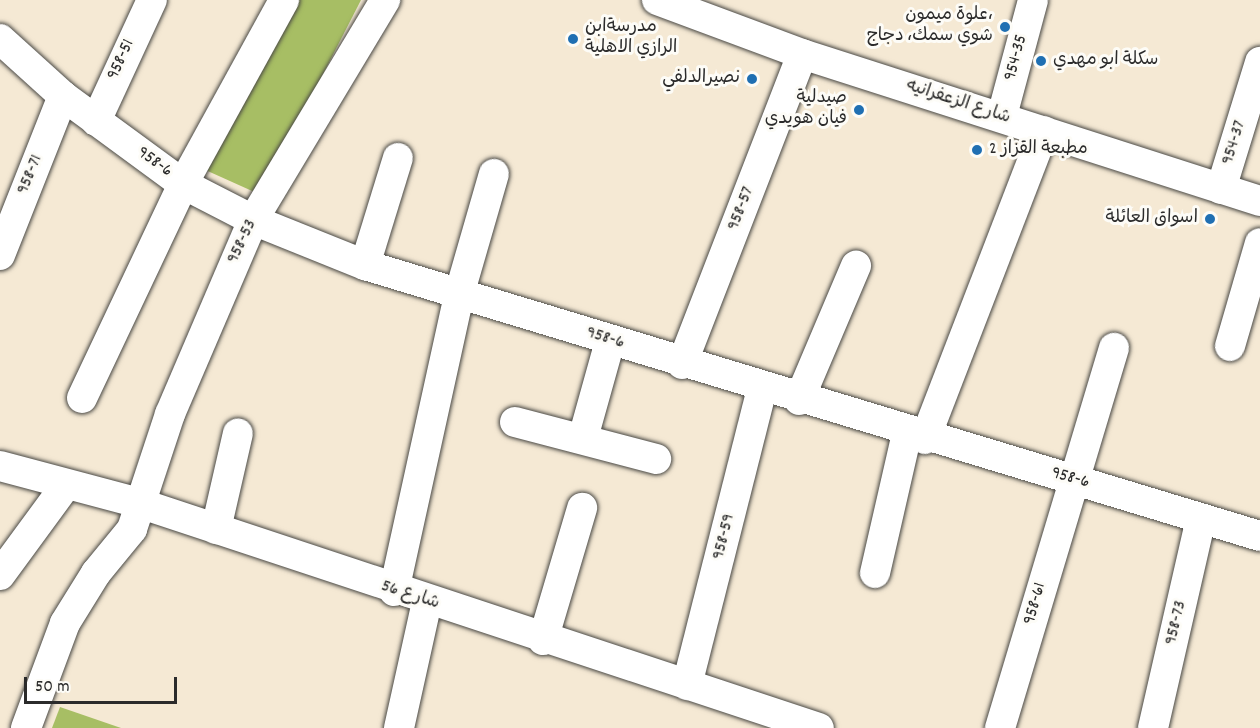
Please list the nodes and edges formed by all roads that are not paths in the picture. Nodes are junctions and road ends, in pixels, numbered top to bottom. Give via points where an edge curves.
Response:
1 (152, 0) edge
2 (284, 0) edge
3 (385, 0) edge
4 (657, 0) edge
5 (1033, 0) edge
6 (0, 39) edge
7 (802, 54) junction
8 (1260, 62) edge
9 (63, 96) junction
10 (1002, 117) junction
11 (96, 121) junction
12 (1044, 131) junction
13 (398, 158) dead end
14 (494, 174) dead end
15 (183, 183) junction
16 (1221, 189) junction
17 (1260, 201) edge
18 (253, 220) junction
19 (1260, 243) edge
20 (0, 255) edge
21 (365, 265) junction
22 (856, 266) dead end
23 (459, 294) junction
24 (610, 341) junction
25 (1230, 346) dead end
26 (1114, 348) dead end
27 (682, 364) junction
28 (762, 388) junction
29 (82, 398) dead end
30 (799, 400) junction
31 (515, 422) dead end
32 (238, 433) dead end
33 (916, 436) junction
34 (583, 438) junction
35 (656, 459) dead end
36 (0, 466) edge
37 (1072, 480) junction
38 (66, 485) junction
39 (139, 503) junction
40 (582, 508) dead end
41 (1201, 518) junction
42 (1258, 528) edge
43 (216, 529) junction
44 (875, 573) dead end
45 (0, 575) edge
46 (394, 591) junction
47 (427, 602) junction
48 (543, 640) junction
49 (687, 685) junction
50 (26, 728) edge
51 (399, 728) edge
52 (819, 728) edge
53 (1000, 728) edge
54 (1153, 728) edge

1 - 11 street, 958-51
2 - 15 street
3 - 18 street, 958-53
4 - 7 street, شارع الزعفرانيه
5 - 10 street, 954-35
6 - 9 street, 958-6
7 - 10 street, شارع الزعفرانيه
7 - 27 street, 958-57
8 - 16 street, 954-37
9 - 11 street, 958-6
9 - 20 street, 958-71
10 - 12 street, شارع الزعفرانيه
11 - 15 street, 958-6
12 - 16 street, شارع الزعفرانيه
12 - 33 street
13 - 21 street
14 - 23 street
15 - 18 street, 958-6
15 - 29 street
16 - 17 street, شارع الزعفرانيه
18 - 21 street, 958-6
18 - 39 street, 958-53 via 196,347
19 - 25 street
21 - 23 street, 958-6
22 - 30 street
23 - 24 street, 958-6
23 - 46 street
24 - 27 street, 958-6
24 - 34 street
26 - 37 street, 958-61
27 - 28 street, 958-6
28 - 30 street, 958-6
28 - 49 street, 958-59
30 - 33 street, 958-6
31 - 34 street
32 - 43 street
33 - 37 street, 958-6
33 - 44 street
34 - 35 street
36 - 38 street, شارع 56
37 - 41 street, 958-6
37 - 53 street, 958-61
38 - 39 street, شارع 56
38 - 45 street
39 - 43 street, شارع 56
39 - 50 street, 958-53 via 132,530 96,573 65,623
40 - 48 street
41 - 42 street, 958-6
41 - 54 street, 958-73
43 - 46 street, شارع 56
46 - 47 street, شارع 56
47 - 48 street, شارع 56
47 - 51 street
48 - 49 street, شارع 56
49 - 52 street, شارع 56

